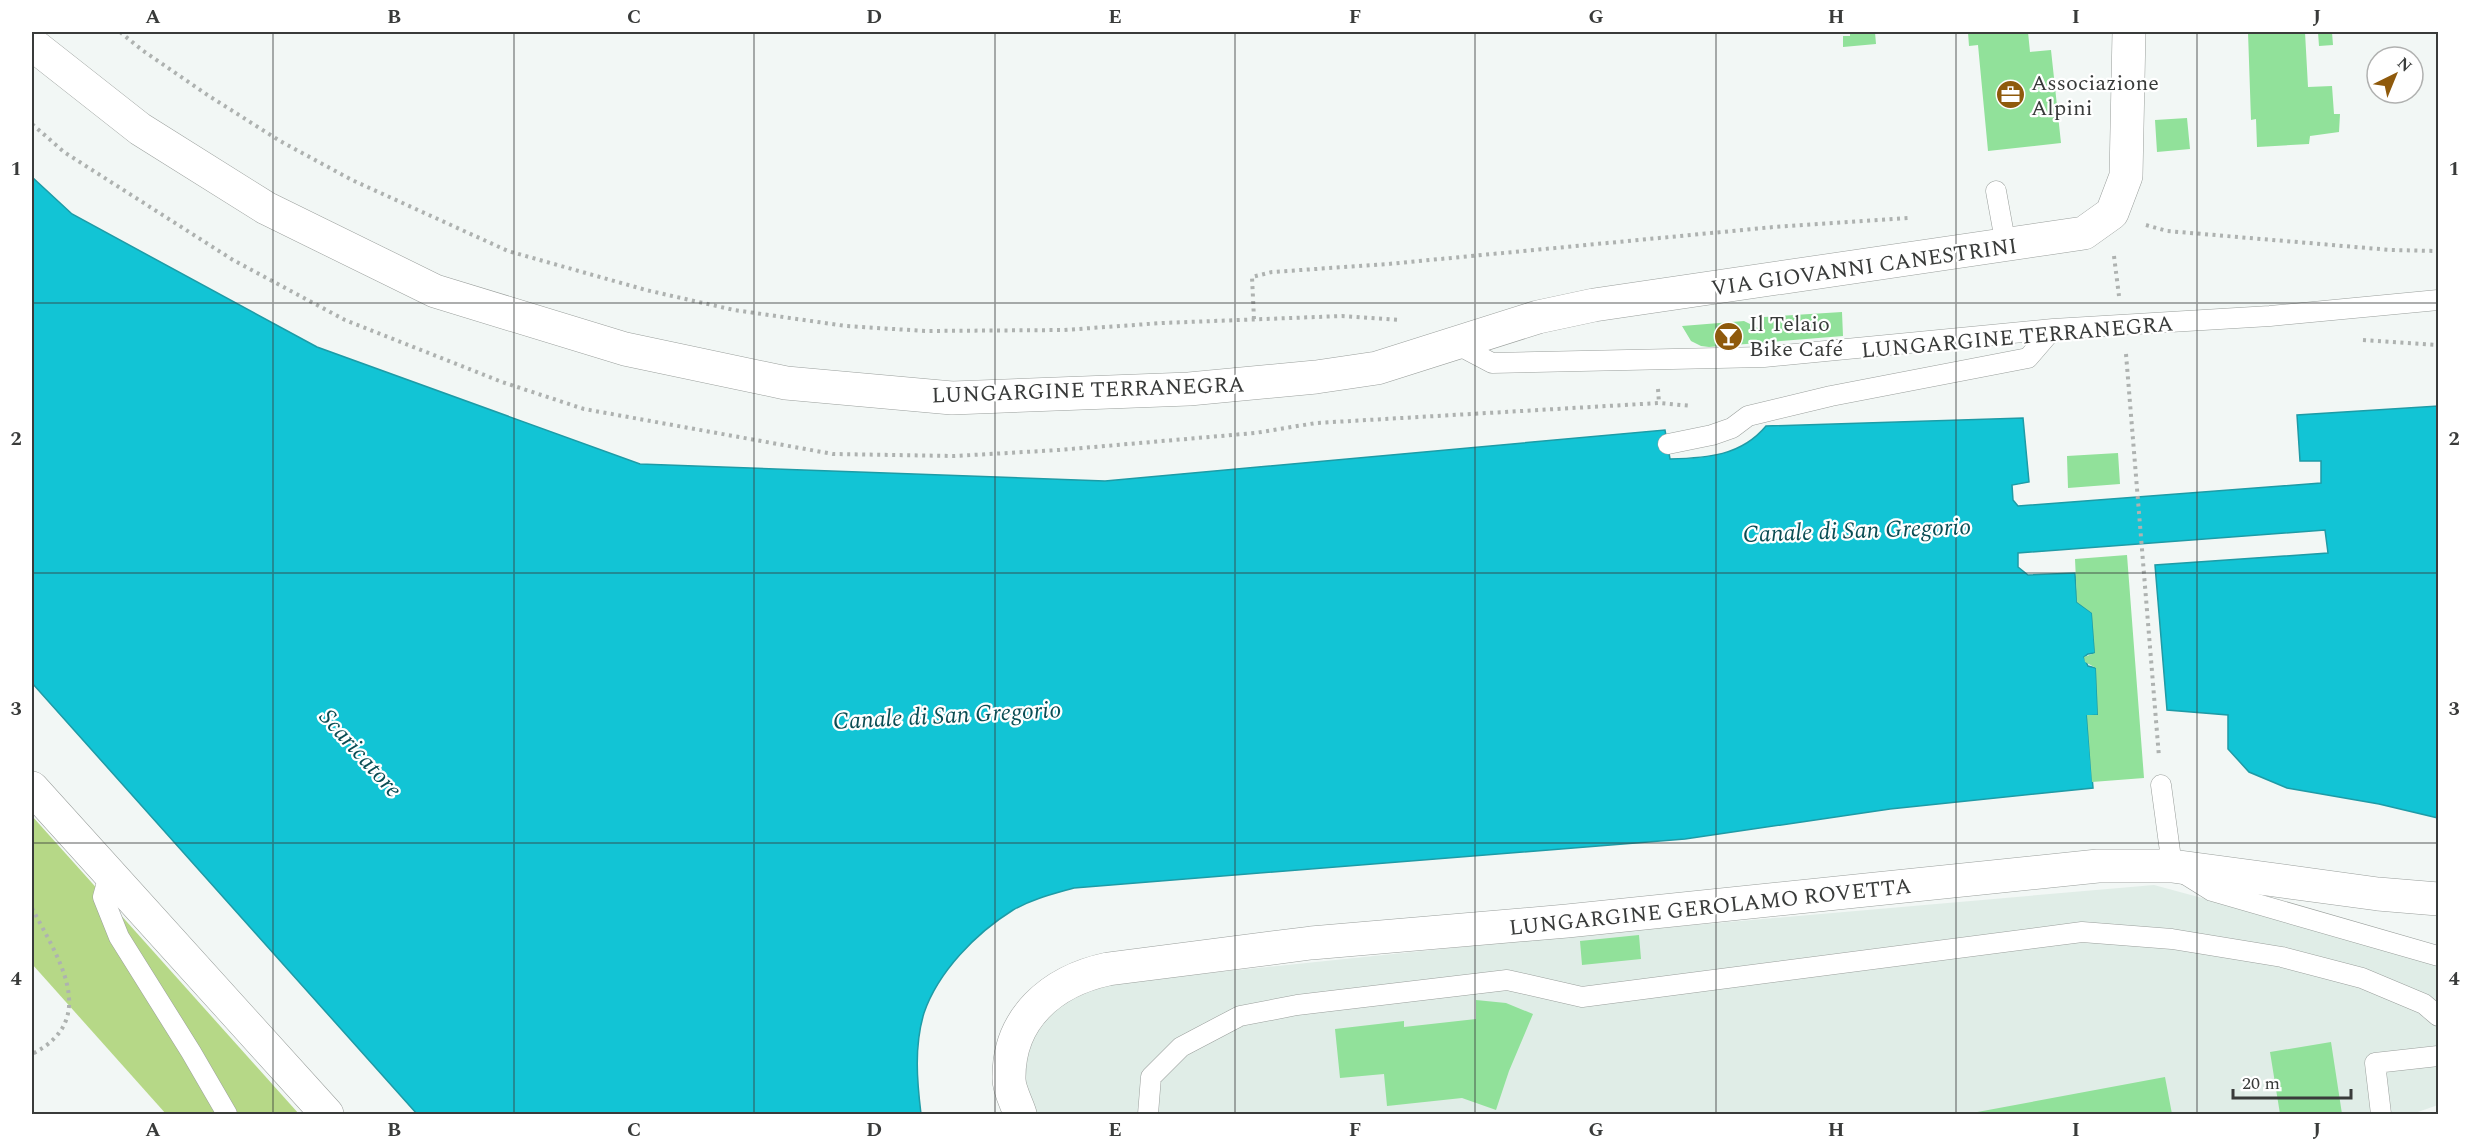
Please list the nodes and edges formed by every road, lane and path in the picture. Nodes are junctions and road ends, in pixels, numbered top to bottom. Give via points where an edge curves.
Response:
1 (120, 32) edge
2 (2129, 32) edge
3 (32, 44) edge
4 (1996, 190) dead end
5 (2112, 213) junction
6 (1909, 218) dead end
7 (2006, 246) junction
8 (2439, 251) edge
9 (2113, 252) dead end
10 (2439, 300) edge
11 (2120, 302) dead end
12 (1254, 319) junction
13 (1404, 320) dead end
14 (2053, 329) junction
15 (1444, 348) junction
16 (2129, 375) dead end
17 (1668, 444) dead end
18 (2161, 785) joint
19 (32, 788) edge
20 (2172, 866) junction
21 (111, 879) junction
22 (2439, 899) edge
23 (32, 908) edge
24 (2439, 956) edge
25 (2439, 1016) edge
26 (32, 1054) edge
27 (2439, 1056) edge
28 (227, 1114) edge
29 (327, 1114) edge
30 (1020, 1114) edge
31 (1148, 1114) edge
32 (2381, 1114) edge

1 - 12 path via 280,141 352,180 508,251 646,291 846,326 925,331 1064,330
2 - 5 street via 2126,176
3 - 15 street, LUNGARGINE TERRANEGRA via 140,129 266,208 435,291 625,350 786,383 952,398 1189,389 1316,377 1377,368
4 - 7 lane
5 - 7 street, VIA GIOVANNI CANESTRINI via 2084,233
5 - 8 path via 2167,231
6 - 12 path via 1272,272 1252,277
7 - 15 street, VIA GIOVANNI CANESTRINI via 1594,305 1538,317
9 - 11 path
10 - 14 lane, LUNGARGINE TERRANEGRA via 2270,316
12 - 13 path via 1341,316
14 - 15 lane, LUNGARGINE TERRANEGRA via 1764,357 1492,363
14 - 17 lane via 2028,358 1821,398 1748,416 1732,428 1712,435
16 - 18 path
18 - 20 lane
19 - 21 street
20 - 22 street, LUNGARGINE GEROLAMO ROVETTA
20 - 24 lane via 2212,891
20 - 30 street, LUNGARGINE GEROLAMO ROVETTA via 2098,866 1567,921 1311,943 1084,974 1060,986 1030,1012 1012,1042 1008,1082
21 - 28 lane via 103,897 119,937
21 - 29 street
23 - 26 path via 63,970 69,1012 60,1032
25 - 31 lane via 2424,1004 2362,978 2282,957 2172,939 2082,932 1582,997 1507,980 1297,1005 1240,1016 1181,1047 1151,1077
27 - 32 lane via 2375,1063

